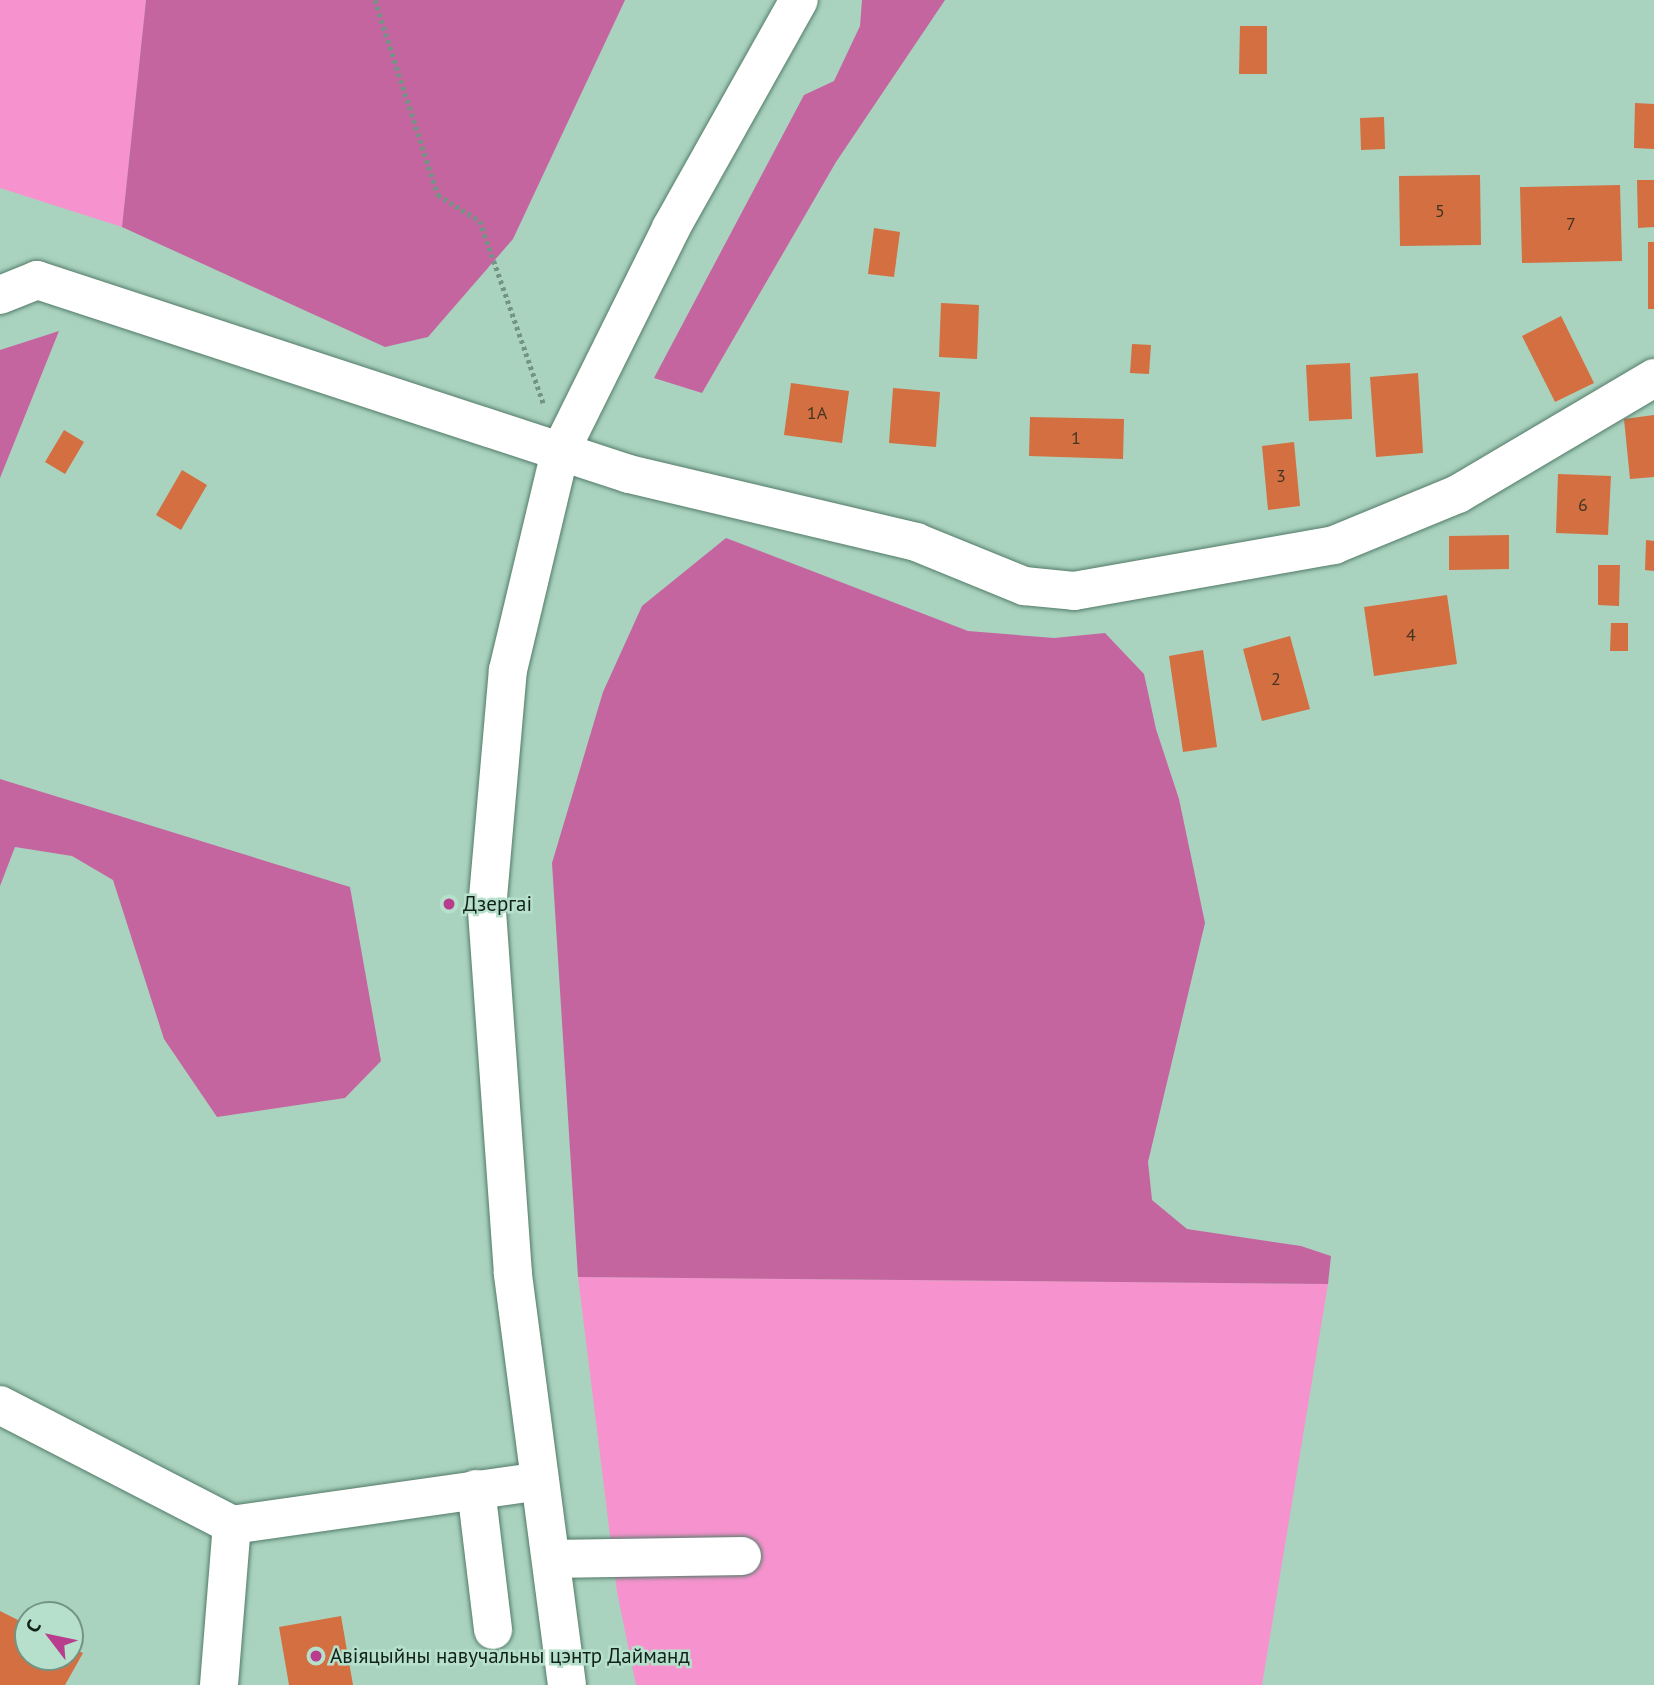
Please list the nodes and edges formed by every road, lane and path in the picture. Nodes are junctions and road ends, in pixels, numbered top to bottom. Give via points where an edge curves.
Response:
1 (375, 0) edge
2 (799, 0) edge
3 (0, 268) edge
4 (37, 280) junction
5 (0, 295) edge
6 (1654, 377) edge
7 (560, 453) junction
8 (0, 1405) edge
9 (540, 1481) junction
10 (476, 1489) junction
11 (232, 1525) junction
12 (742, 1556) dead end
13 (551, 1559) junction
14 (494, 1629) dead end
15 (219, 1685) edge
16 (567, 1685) edge

1 - 7 path via 438,195 480,222
2 - 7 street via 671,228
3 - 4 street
4 - 5 street
4 - 7 street
6 - 7 street via 1458,494 1334,545 1074,591 1024,586 916,542 629,474
7 - 9 street via 508,670 487,909 513,1275
8 - 11 street
9 - 10 street
9 - 13 street
10 - 11 street
10 - 14 street
11 - 15 street
12 - 13 street
13 - 16 street

